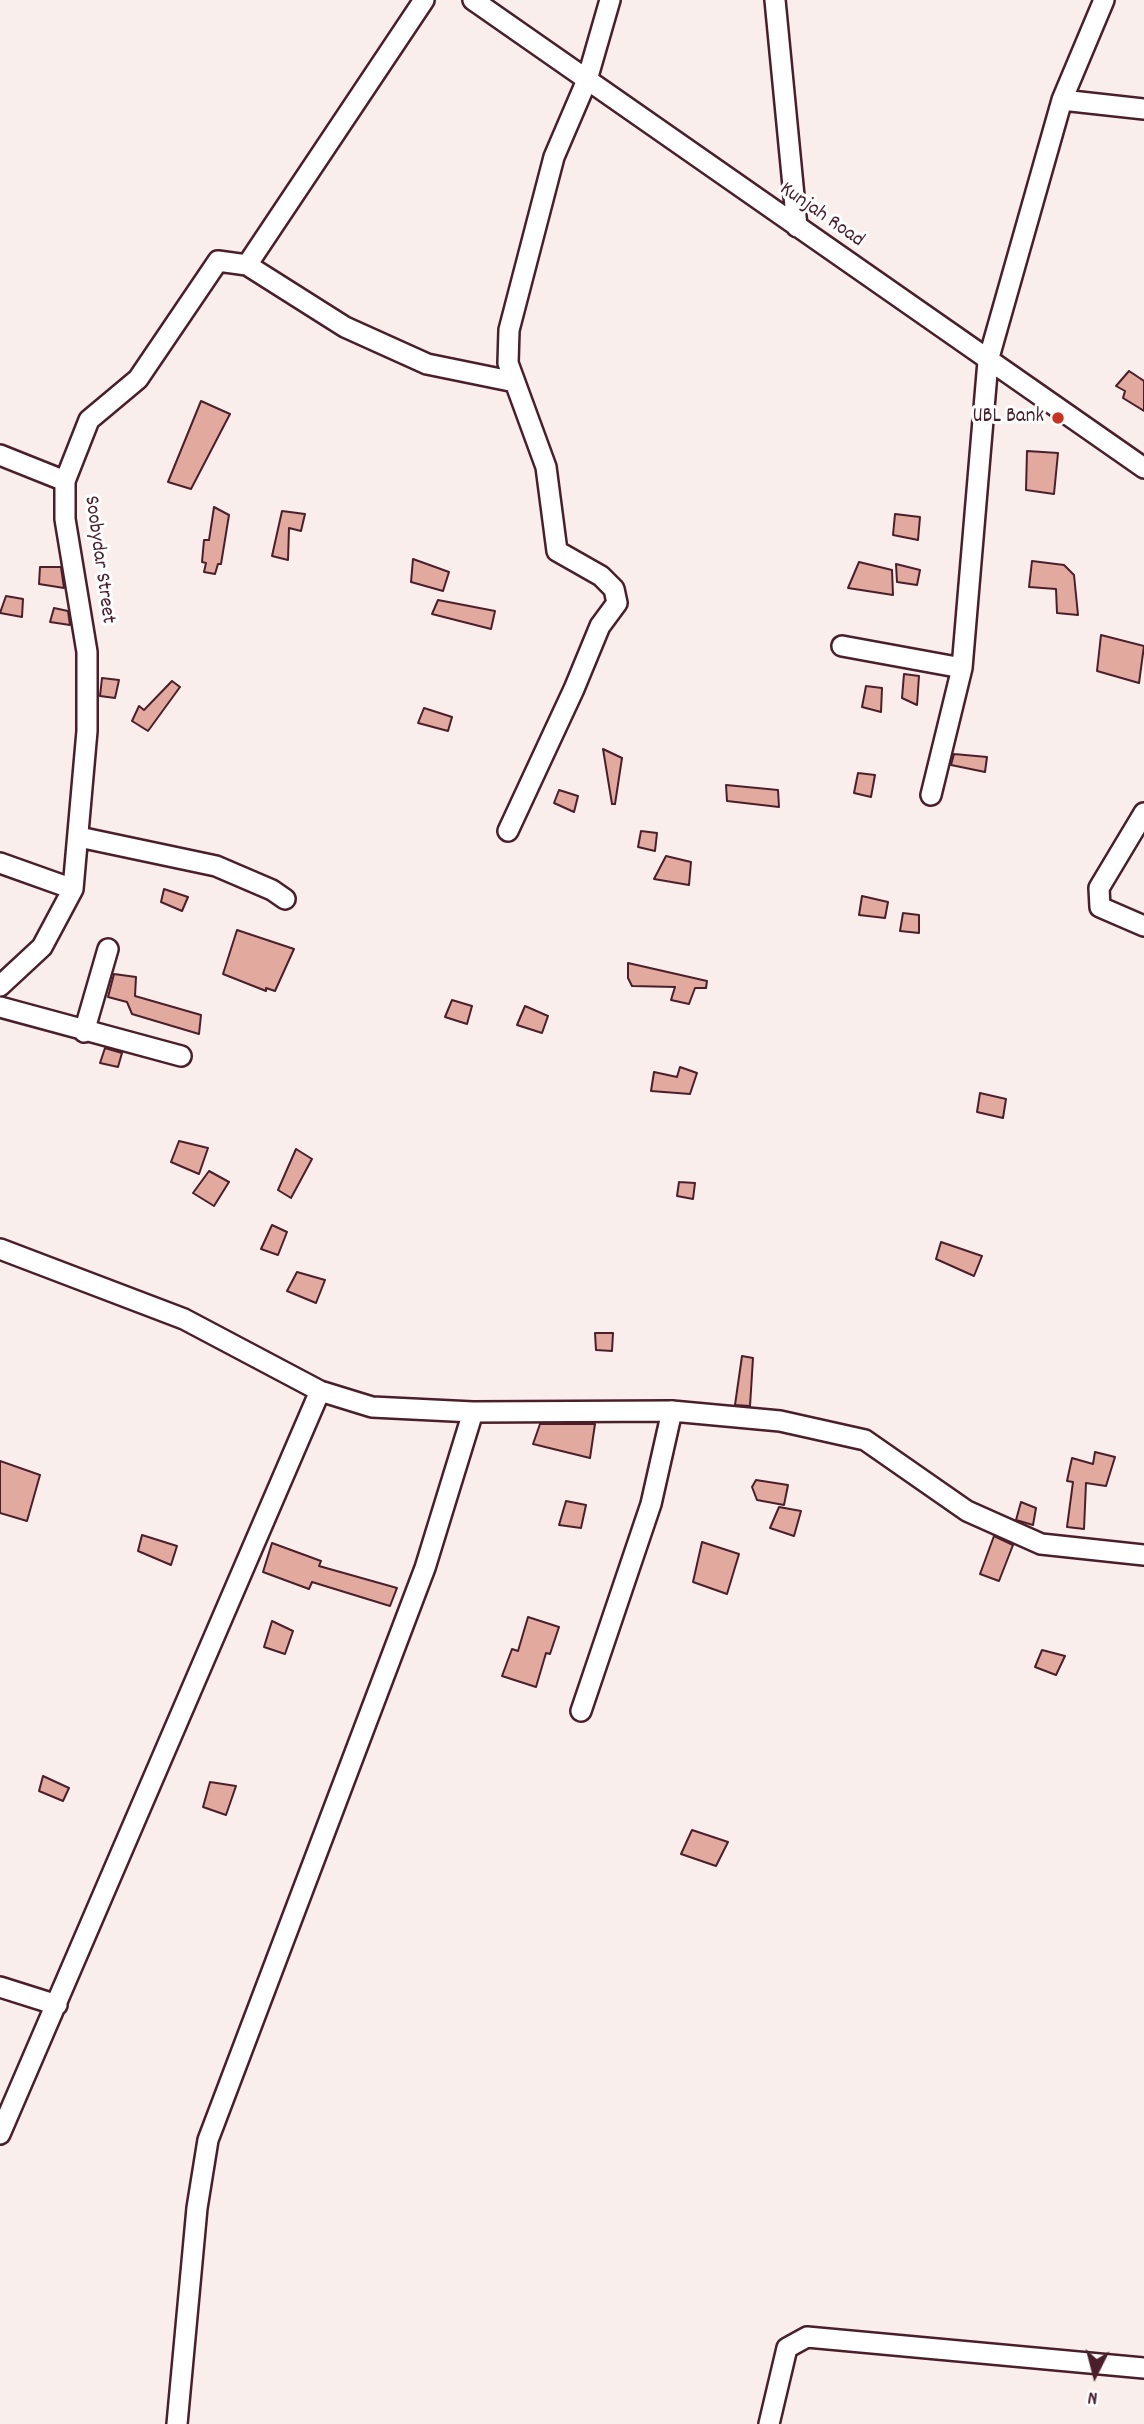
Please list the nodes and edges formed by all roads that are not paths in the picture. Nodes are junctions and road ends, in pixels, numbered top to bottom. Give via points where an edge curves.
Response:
1 (424, 0) edge
2 (473, 0) edge
3 (610, 0) edge
4 (775, 0) edge
5 (1104, 0) edge
6 (587, 80) junction
7 (1062, 100) junction
8 (1144, 109) edge
9 (797, 227) junction
10 (247, 265) junction
11 (988, 361) junction
12 (515, 382) junction
13 (0, 455) edge
14 (1144, 468) edge
15 (65, 481) junction
16 (842, 646) dead end
17 (962, 668) junction
18 (931, 795) dead end
19 (1144, 813) edge
20 (508, 831) dead end
21 (79, 837) junction
22 (0, 863) edge
23 (73, 889) junction
24 (285, 899) dead end
25 (1144, 926) edge
26 (108, 949) dead end
27 (0, 986) edge
28 (0, 1007) edge
29 (85, 1032) junction
30 (181, 1056) dead end
31 (0, 1249) edge
32 (320, 1391) junction
33 (672, 1411) junction
34 (473, 1412) junction
35 (1144, 1555) edge
36 (581, 1711) dead end
37 (0, 1987) edge
38 (57, 2005) junction
39 (0, 2134) edge
40 (1144, 2368) edge
41 (177, 2424) edge
42 (769, 2424) edge

1 - 10 street
2 - 6 street, Kunjah Road
3 - 6 street
4 - 9 street
5 - 7 street
6 - 9 street, Kunjah Road
6 - 12 street via 554,158 509,330 508,363
7 - 8 street
7 - 11 street
9 - 11 street, Kunjah Road
10 - 12 street via 345,327 427,364
10 - 15 street, Soobydar Street via 218,261 138,379 89,420
11 - 14 street, Kunjah Road
11 - 17 street
12 - 20 street via 546,467 557,551 601,576 614,589 617,603 600,625
13 - 15 street
15 - 21 street, Soobydar Street via 65,519 88,652 88,731
16 - 17 street
17 - 18 street
19 - 25 street via 1098,887 1098,900 1100,908
21 - 23 street, Soobydar Street
21 - 24 street via 216,866
22 - 23 street
23 - 27 street, Soobydar Street via 42,947
26 - 29 street
28 - 29 street
29 - 30 street
31 - 32 street via 184,1319
32 - 34 street via 372,1406
32 - 38 street
33 - 34 street
33 - 35 street via 780,1421 865,1440 967,1511 1041,1544
33 - 36 street via 651,1504
34 - 41 street via 425,1568 208,2140 197,2207
37 - 38 street
38 - 39 street
40 - 42 street via 807,2337 787,2348

